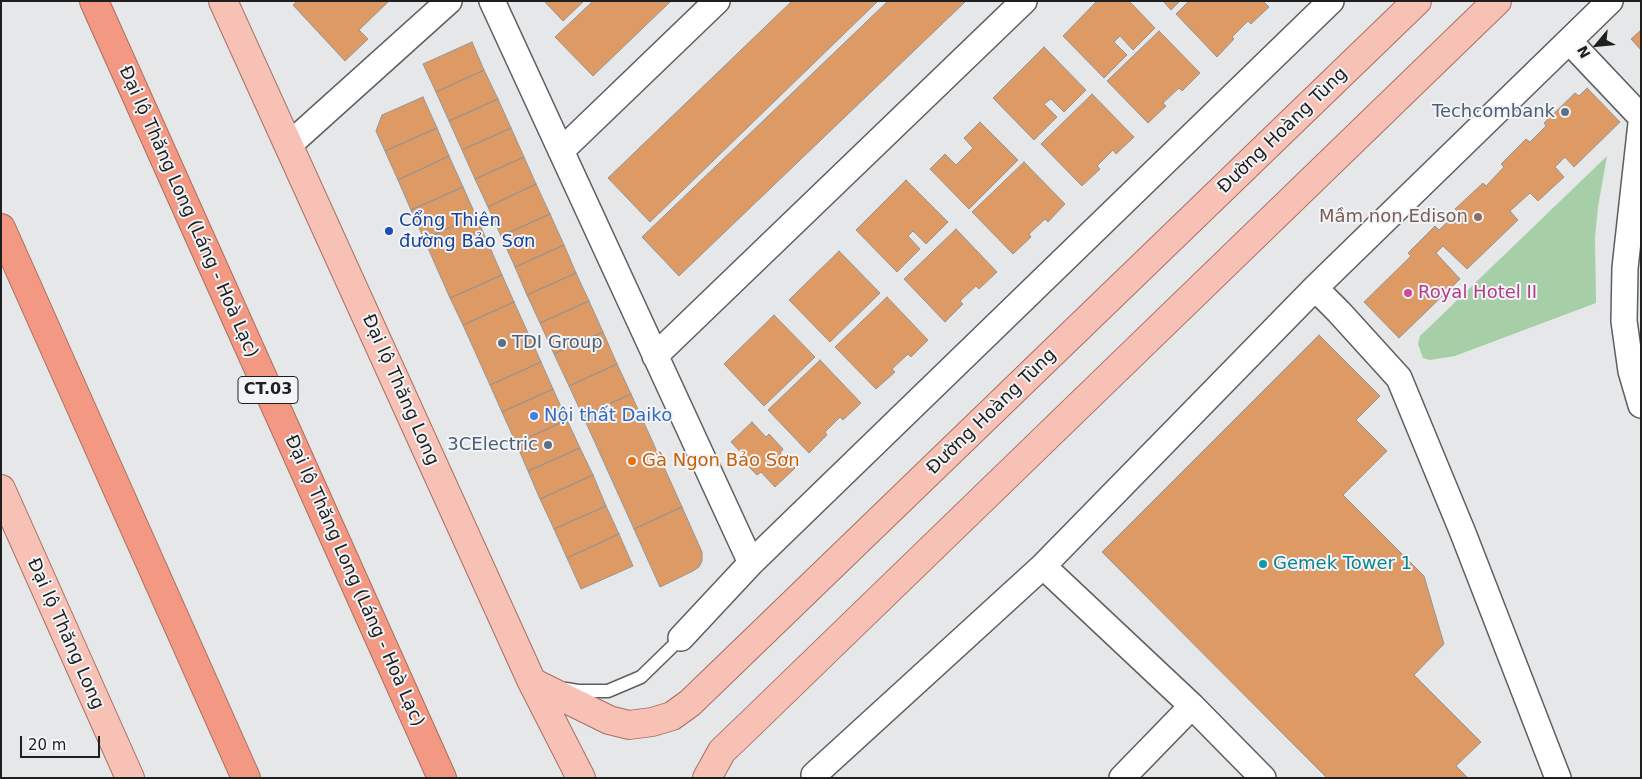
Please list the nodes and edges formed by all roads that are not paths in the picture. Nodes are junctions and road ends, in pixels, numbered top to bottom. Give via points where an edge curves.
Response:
1 (94, 1) edge
2 (223, 1) edge
3 (449, 1) edge
4 (492, 1) edge
5 (717, 1) edge
6 (1024, 1) edge
7 (1331, 1) edge
8 (1417, 1) edge
9 (1497, 1) edge
10 (1610, 1) edge
11 (1569, 40) junction
12 (1641, 117) edge
13 (1641, 124) edge
14 (289, 144) junction
15 (561, 151) junction
16 (1, 228) edge
17 (1315, 288) junction
18 (656, 356) junction
19 (1641, 405) edge
20 (1, 489) edge
21 (751, 563) junction
22 (1043, 566) junction
23 (674, 645) joint
24 (532, 682) junction
25 (1192, 706) junction
26 (813, 777) edge
27 (130, 778) edge
28 (246, 778) edge
29 (442, 778) edge
30 (580, 778) edge
31 (707, 778) edge
32 (1122, 778) edge
33 (1263, 778) edge
34 (1558, 778) edge

1 - 29 highway, Đại lộ Thăng Long (Láng - Hoà Lạc) / CT.03
2 - 14 main road, Đại lộ Thăng Long
3 - 14 street
4 - 15 street
5 - 15 street
6 - 18 street
7 - 21 street
8 - 24 main road, Đường Hoàng Tùng via 690,703 672,716 630,725 610,720
9 - 31 main road via 738,735 722,751
10 - 11 street
11 - 12 street
11 - 17 street
13 - 19 street via 1625,268 1624,320 1631,371
14 - 24 main road, Đại lộ Thăng Long
15 - 18 street
16 - 28 highway
17 - 22 street
17 - 34 street via 1399,378
18 - 21 street
20 - 27 main road, Đại lộ Thăng Long
21 - 23 street
22 - 25 street
22 - 26 street
23 - 24 lane via 641,677 608,691 578,691
24 - 30 main road, Đại lộ Thăng Long
25 - 32 street
25 - 33 street

